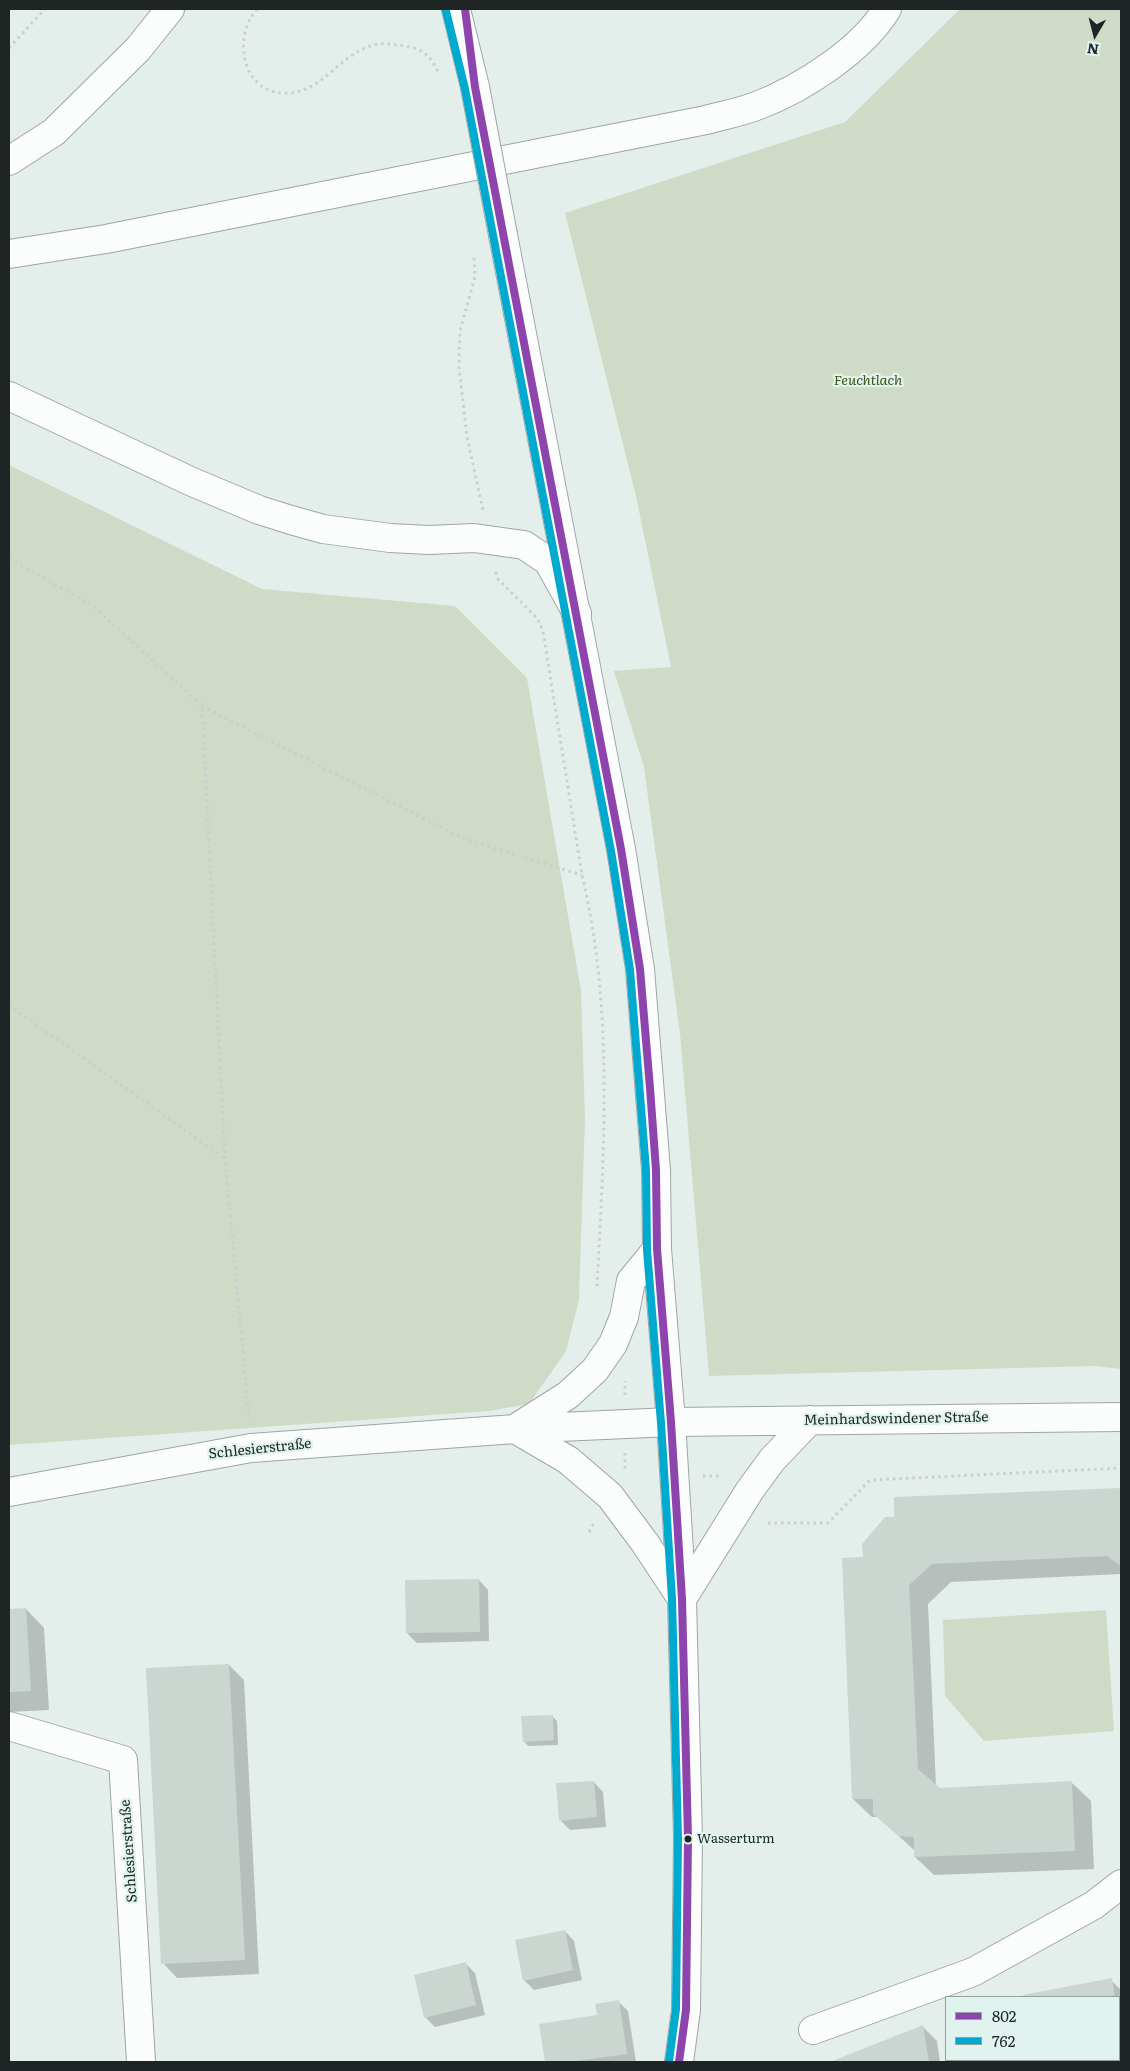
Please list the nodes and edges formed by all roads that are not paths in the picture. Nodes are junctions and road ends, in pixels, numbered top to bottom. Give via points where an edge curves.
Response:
1 (170, 9) edge
2 (456, 9) edge
3 (465, 9) edge
4 (887, 9) edge
5 (474, 87) junction
6 (9, 161) edge
7 (9, 254) edge
8 (9, 396) edge
9 (576, 613) junction
10 (657, 1249) junction
11 (1121, 1417) edge
12 (810, 1420) junction
13 (671, 1422) junction
14 (515, 1428) junction
15 (9, 1492) edge
16 (682, 1599) junction
17 (9, 1726) edge
18 (1121, 1884) edge
19 (813, 2030) dead end
20 (141, 2062) edge
21 (679, 2062) edge

1 - 6 main road via 138,49 54,132
2 - 5 main road
3 - 5 main road
4 - 7 main road via 850,50 828,68 759,105 706,120 106,240
5 - 9 main road, bridge
8 - 9 main road via 190,481 291,520 323,529 390,538 474,538 524,545 548,561
9 - 10 main road via 621,849 640,969 656,1170
10 - 13 main road
10 - 14 main road, Schlesierstraße via 630,1281 624,1316 612,1344 595,1370 568,1395
11 - 12 main road, Meinhardswindener Straße
12 - 13 main road, Meinhardswindener Straße
12 - 16 main road via 772,1460 750,1490
13 - 14 main road, Schlesierstraße
13 - 16 main road
14 - 15 main road, Schlesierstraße via 251,1448
14 - 16 main road via 568,1460 610,1496
16 - 21 main road via 688,1838 686,2010
17 - 20 main road, Schlesierstraße via 123,1760
18 - 19 main road via 1094,1905 973,1972

